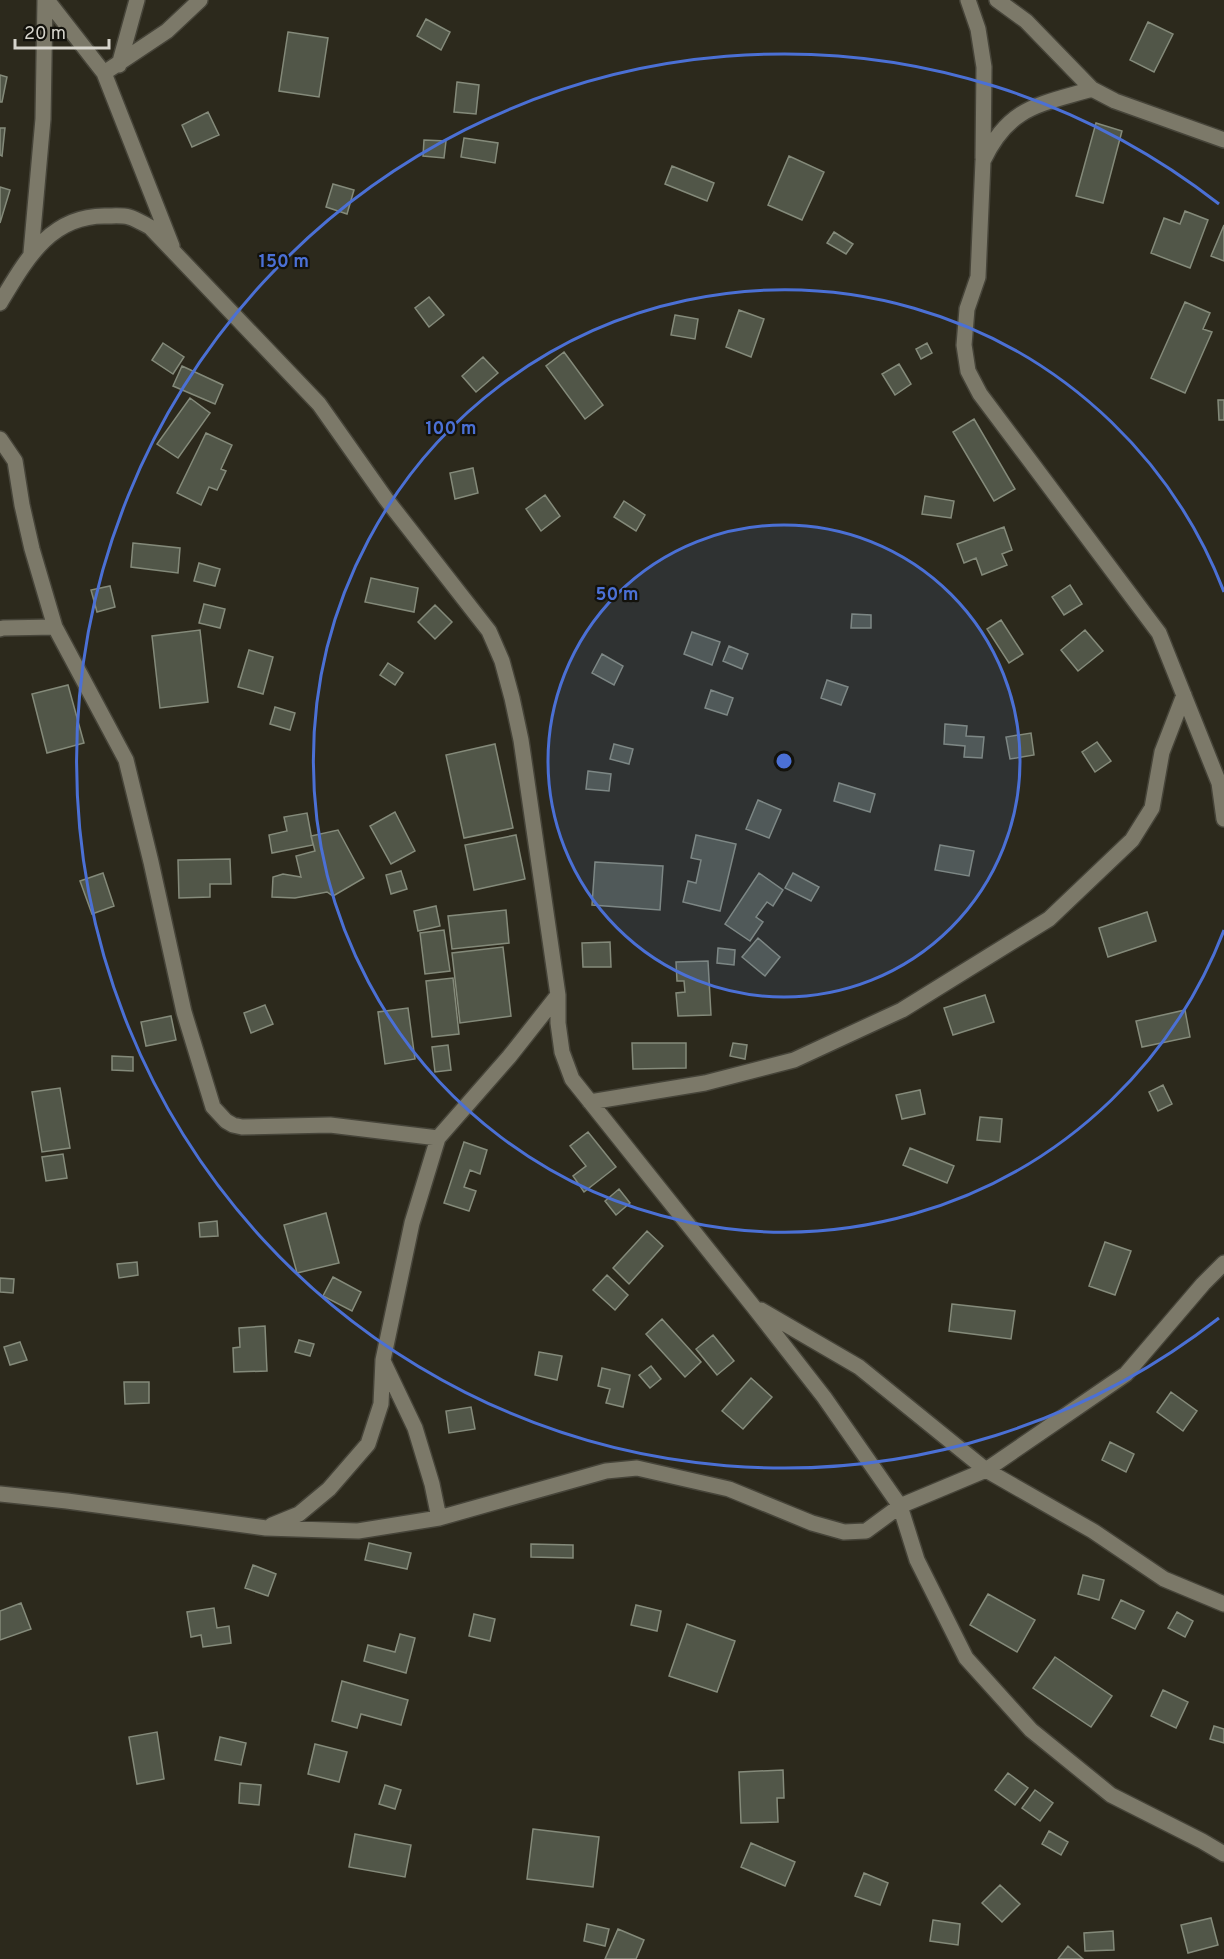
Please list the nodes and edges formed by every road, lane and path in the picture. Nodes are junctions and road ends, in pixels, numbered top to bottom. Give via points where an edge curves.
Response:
1 (46, 0) edge
2 (137, 0) edge
3 (200, 0) edge
4 (968, 0) edge
5 (1006, 3) edge
6 (119, 64) junction
7 (104, 73) junction
8 (1092, 89) junction
9 (1224, 140) edge
10 (983, 161) junction
11 (175, 252) junction
12 (31, 254) junction
13 (0, 303) edge
14 (0, 439) edge
15 (55, 627) junction
16 (0, 630) edge
17 (1184, 695) junction
18 (1224, 819) edge
19 (558, 995) junction
20 (590, 1102) junction
21 (438, 1138) junction
22 (1224, 1263) edge
23 (753, 1306) junction
24 (383, 1360) junction
25 (986, 1470) junction
26 (0, 1494) edge
27 (900, 1506) junction
28 (439, 1518) junction
29 (266, 1528) junction
30 (1224, 1604) edge
31 (1224, 1854) edge

1 - 7 street
1 - 12 street via 43,119
2 - 6 street
3 - 6 street via 167,31
4 - 10 street via 984,67
5 - 8 street
6 - 7 street
7 - 11 street
8 - 9 street
8 - 10 street via 1029,108 1016,116 990,145
10 - 17 street via 978,277 967,309 964,345 968,371 980,394 1159,633
11 - 12 street via 150,227 129,217 89,215 48,236
11 - 19 street via 319,404 489,631 502,661 519,730
12 - 13 street
14 - 15 street via 15,461 32,549
15 - 16 street
15 - 21 street via 126,760 184,1012 213,1107 226,1121 242,1127 330,1125
17 - 18 street via 1219,783
17 - 20 street via 1162,752 1152,808 1132,840 1049,919 902,1010 794,1060 705,1083
19 - 20 street via 562,1052 572,1079
19 - 21 street
20 - 23 street
21 - 24 street via 412,1223
22 - 25 street via 1126,1374
23 - 25 street via 859,1367
23 - 27 street via 824,1397
24 - 28 street via 415,1428
24 - 29 street via 381,1404 368,1444 329,1490 299,1514
25 - 27 street
25 - 30 street via 1093,1531 1164,1579
26 - 29 street
27 - 28 street via 866,1531 844,1532 729,1489 637,1468 606,1471
27 - 31 street via 918,1560 966,1658 1031,1730 1111,1795
28 - 29 street via 358,1531

